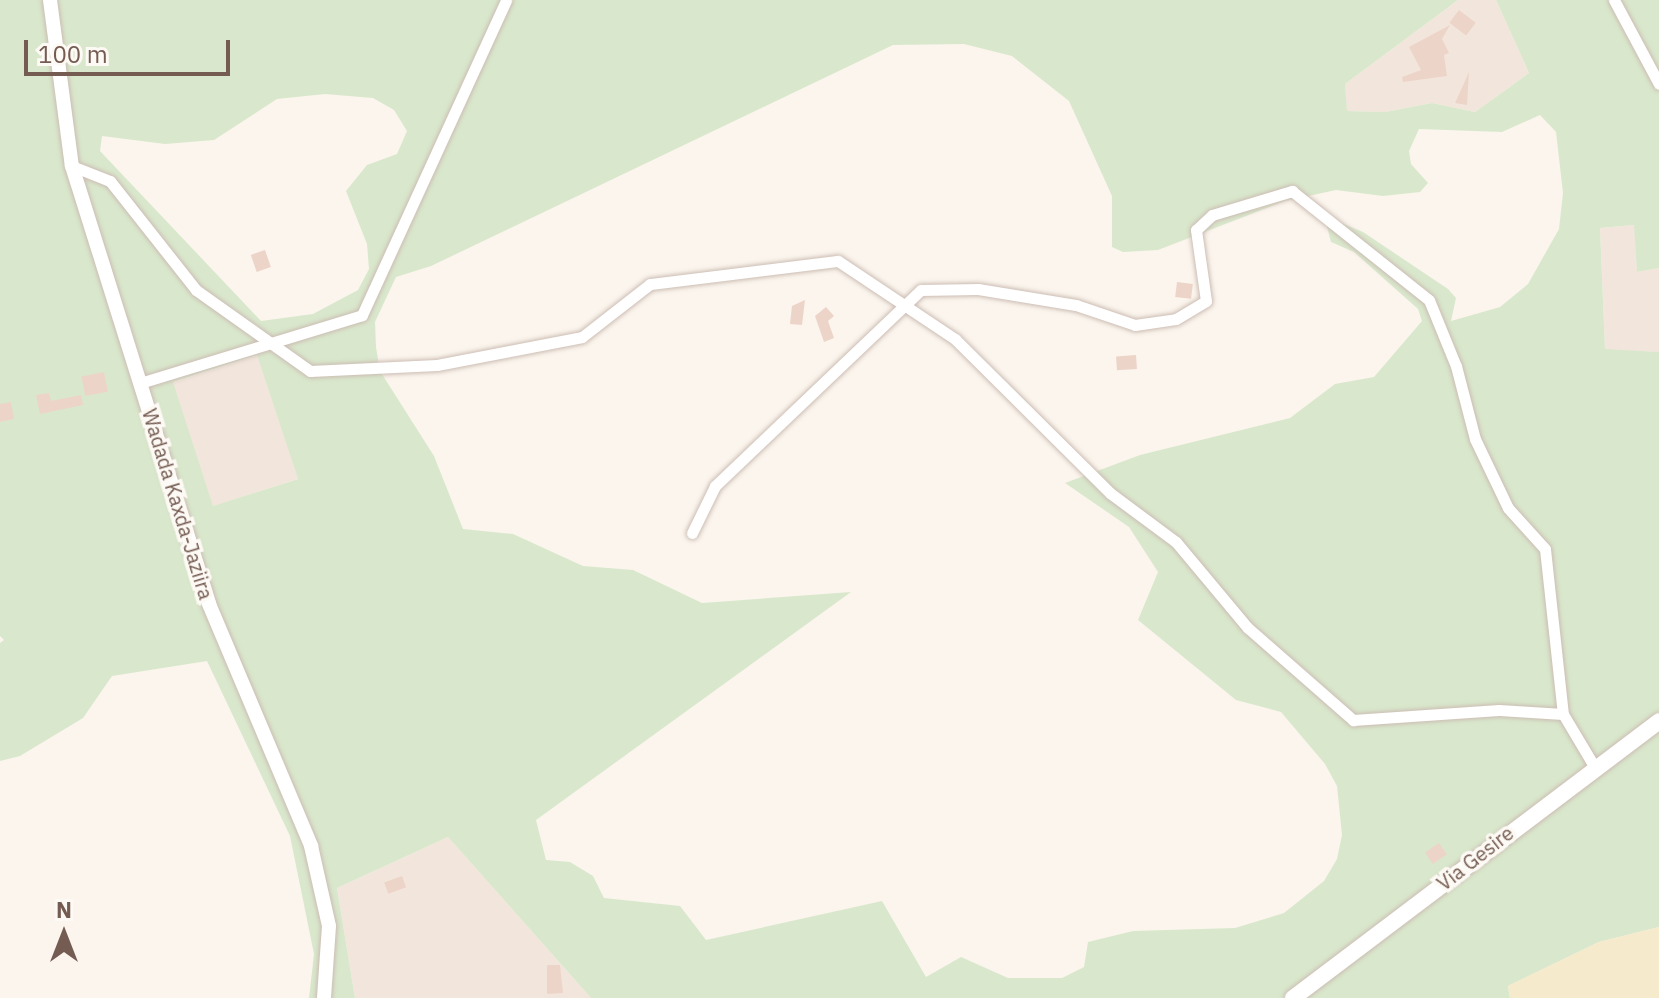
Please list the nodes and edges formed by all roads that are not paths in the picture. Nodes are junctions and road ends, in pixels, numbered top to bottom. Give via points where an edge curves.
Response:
1 (50, 0) edge
2 (506, 0) edge
3 (1614, 0) edge
4 (1659, 84) edge
5 (72, 166) junction
6 (902, 303) junction
7 (265, 343) junction
8 (140, 383) junction
9 (692, 533) dead end
10 (1563, 714) junction
11 (1659, 721) edge
12 (1594, 766) junction
13 (324, 998) edge
14 (1293, 998) edge

1 - 5 street, Wadada Kaxda-Jaziira
2 - 7 street via 362,315
3 - 4 street
5 - 7 street via 110,181 196,290
5 - 8 street, Wadada Kaxda-Jaziira
6 - 7 street via 838,261 650,284 582,337 437,365 310,371
6 - 9 street via 715,486
6 - 10 street via 955,339 1110,493 1176,542 1248,628 1353,720 1499,710
6 - 10 street via 921,290 978,289 1076,305 1135,325 1176,319 1206,301 1196,230 1212,215 1292,191 1429,300 1456,366 1475,439 1508,508 1545,549
7 - 8 street
8 - 13 street, Wadada Kaxda-Jaziira via 209,604 311,846 329,926
10 - 12 street
11 - 12 main road, Via Gesire
12 - 14 main road, Via Gesire

